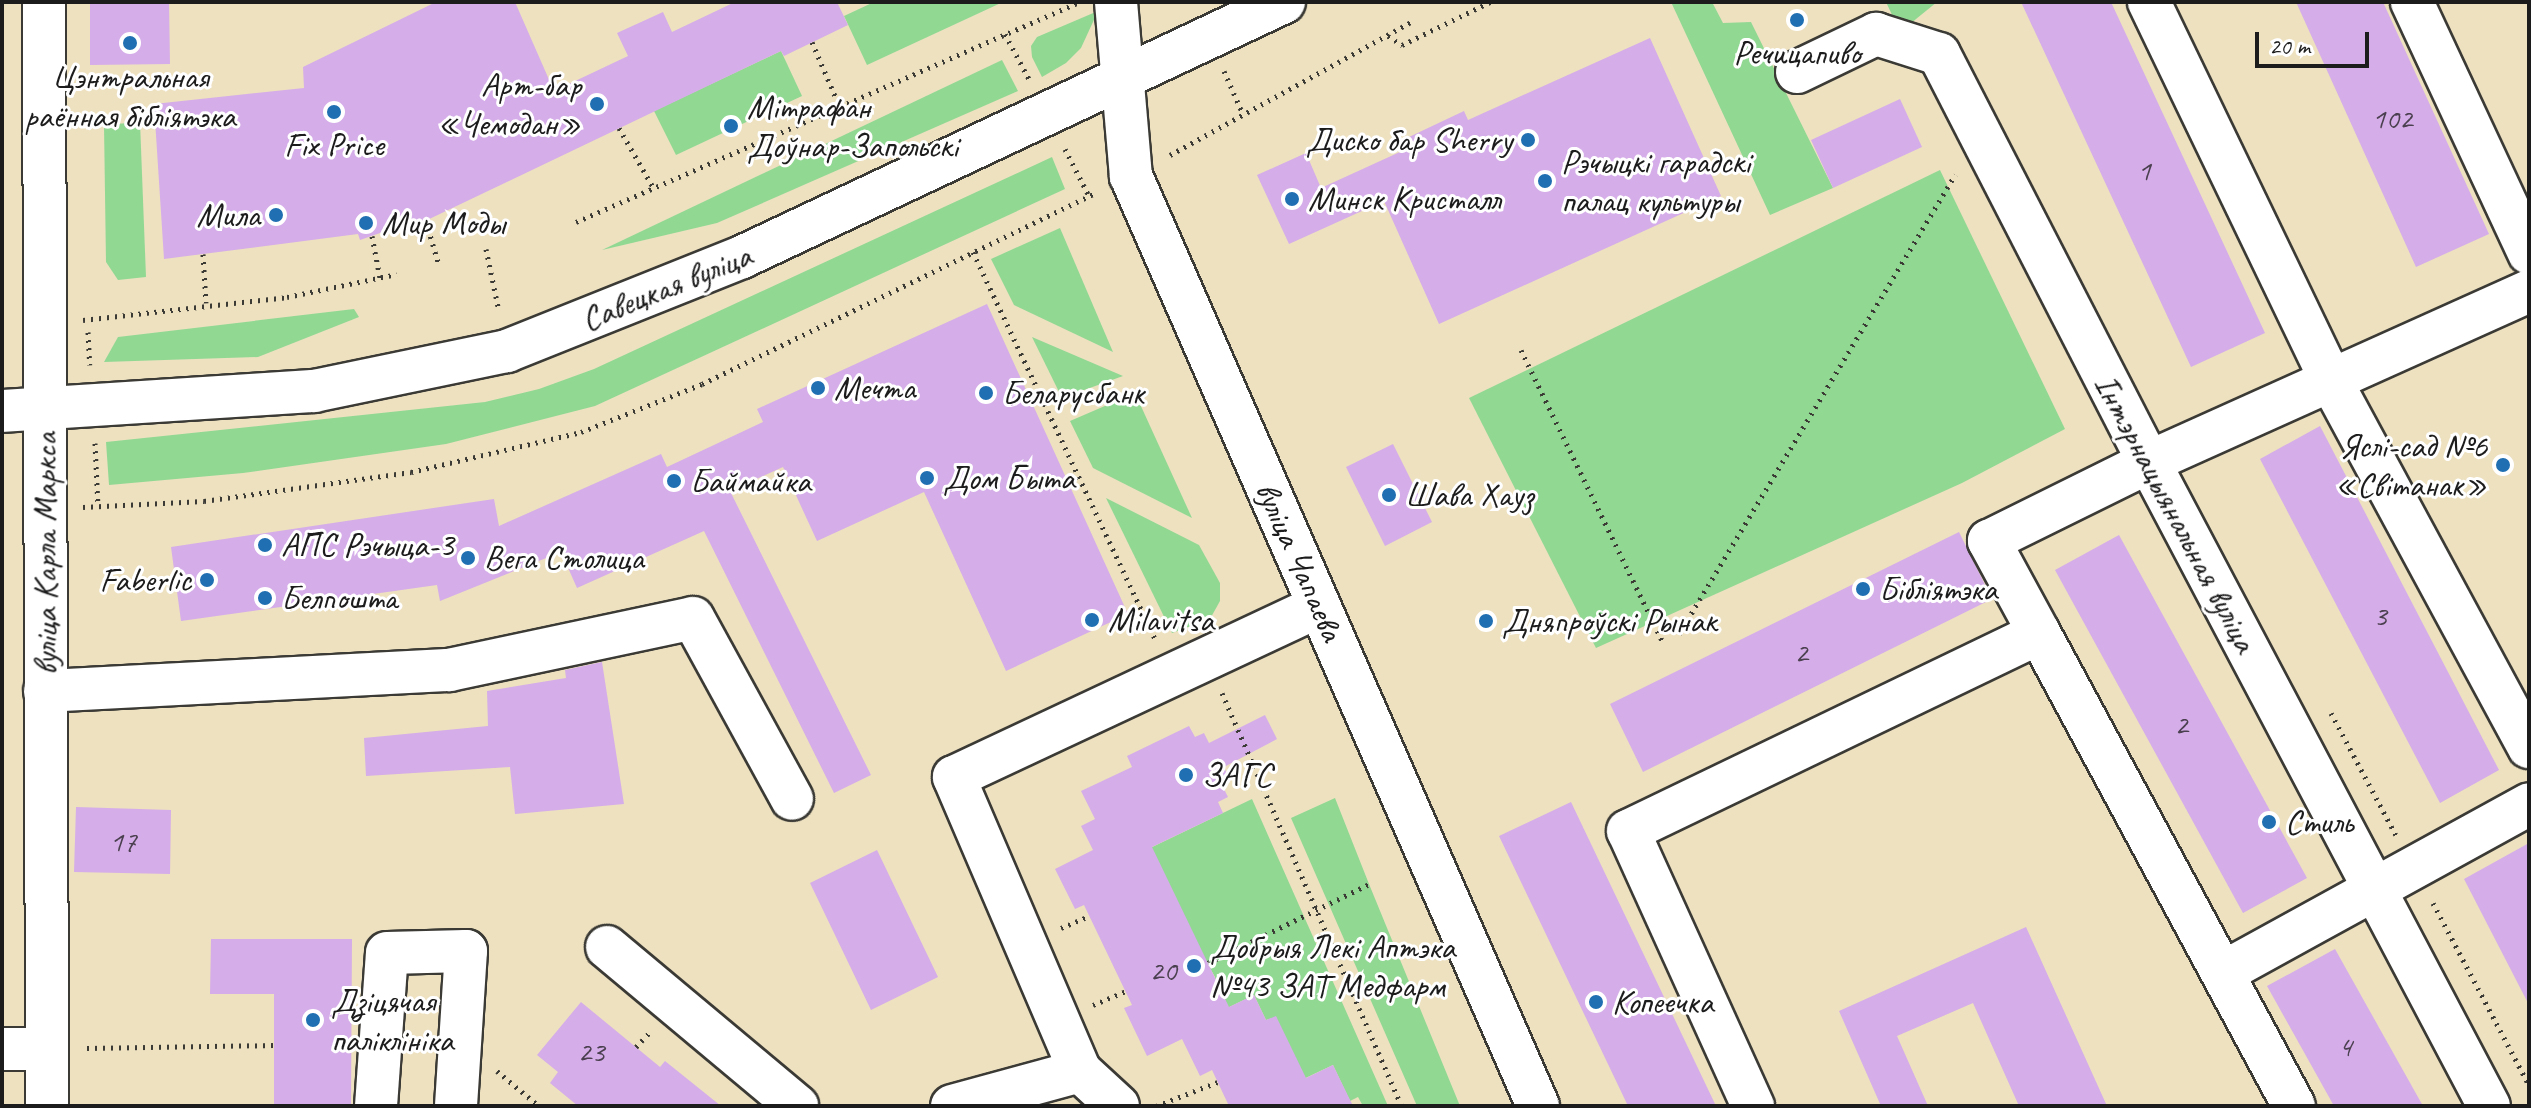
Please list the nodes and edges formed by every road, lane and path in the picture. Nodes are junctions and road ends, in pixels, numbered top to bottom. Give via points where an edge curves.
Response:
1 (44, 2) edge
2 (1080, 2) edge
3 (1116, 2) edge
4 (1284, 2) edge
5 (1490, 2) edge
6 (2149, 2) edge
7 (2412, 2) edge
8 (1411, 22) dead end
9 (1387, 35) junction
10 (812, 42) dead end
11 (1797, 72) dead end
12 (1122, 76) junction
13 (839, 105) junction
14 (619, 128) dead end
15 (1979, 135) junction
16 (1131, 176) junction
17 (653, 187) junction
18 (426, 221) dead end
19 (576, 222) dead end
20 (372, 236) dead end
21 (486, 249) dead end
22 (973, 252) junction
23 (2529, 253) edge
24 (203, 254) dead end
25 (438, 262) dead end
26 (397, 274) dead end
27 (380, 278) junction
28 (2529, 291) edge
29 (206, 303) junction
30 (43, 325) junction
31 (1521, 350) dead end
32 (507, 351) junction
33 (2332, 383) junction
34 (44, 409) junction
35 (2, 411) edge
36 (2149, 462) junction
37 (45, 509) junction
38 (1319, 606) junction
39 (2039, 633) junction
40 (1679, 634) dead end
41 (1663, 642) dead end
42 (1172, 675) junction
43 (45, 691) junction
44 (2330, 712) dead end
45 (2529, 747) edge
46 (792, 799) dead end
47 (2529, 804) edge
48 (2413, 866) junction
49 (1369, 884) dead end
50 (2373, 887) junction
51 (1315, 908) junction
52 (607, 947) dead end
53 (1208, 963) dead end
54 (2224, 972) junction
55 (274, 1045) dead end
56 (2, 1049) edge
57 (47, 1049) junction
58 (1080, 1071) junction
59 (1218, 1082) dead end
60 (2529, 1085) edge
61 (47, 1106) edge
62 (376, 1106) edge
63 (456, 1106) edge
64 (797, 1106) edge
65 (952, 1106) edge
66 (1118, 1106) edge
67 (1156, 1106) edge
68 (1402, 1106) edge
69 (1538, 1106) edge
70 (1753, 1106) edge
71 (2294, 1106) edge
72 (2489, 1106) edge

1 - 30 street, вуліца Карла Маркса
2 - 13 path
3 - 12 street, вуліца Чапаева
4 - 12 street, Савецкая вуліца
5 - 9 path via 1402,45
6 - 33 street
7 - 23 street
8 - 9 path
9 - 16 path
10 - 13 path
11 - 15 street, Інтэрнацыянальная вуліца via 1876,34 1939,54
12 - 16 street, вуліца Чапаева
12 - 32 street, Савецкая вуліца via 742,257
13 - 17 path
14 - 17 path
15 - 36 street, Інтэрнацыянальная вуліца
15 - 40 path
16 - 22 path
16 - 38 street, вуліца Чапаева
17 - 19 path
18 - 25 path
20 - 27 path
21 - 32 path
22 - 37 path via 702,384 581,432 411,472 204,501
22 - 42 path
24 - 29 path
26 - 27 path
27 - 29 path via 287,297
28 - 33 street
29 - 30 path
30 - 34 street, вуліца Карла Маркса
31 - 41 path
32 - 34 street, Савецкая вуліца via 314,391
33 - 36 street
33 - 45 street
34 - 35 street, Савецкая вуліца
34 - 37 street, вуліца Карла Маркса
36 - 39 street via 1989,541
36 - 50 street, Інтэрнацыянальная вуліца
37 - 43 street, вуліца Карла Маркса
38 - 42 street
38 - 69 street, вуліца Чапаева
39 - 54 street
39 - 70 street via 1628,831
42 - 51 path via 1221,691
42 - 58 street via 954,777
43 - 46 street via 449,670 693,618
43 - 57 street, вуліца Карла Маркса
44 - 48 path
47 - 48 street
48 - 50 street
48 - 60 path
49 - 51 path
50 - 54 street
50 - 72 street, Інтэрнацыянальная вуліца
51 - 53 path
51 - 68 path
52 - 64 street
54 - 71 street
55 - 57 path
56 - 57 street
57 - 61 street, вуліца Карла Маркса
58 - 65 street
58 - 66 street
59 - 67 path
62 - 63 street via 387,953 466,951

